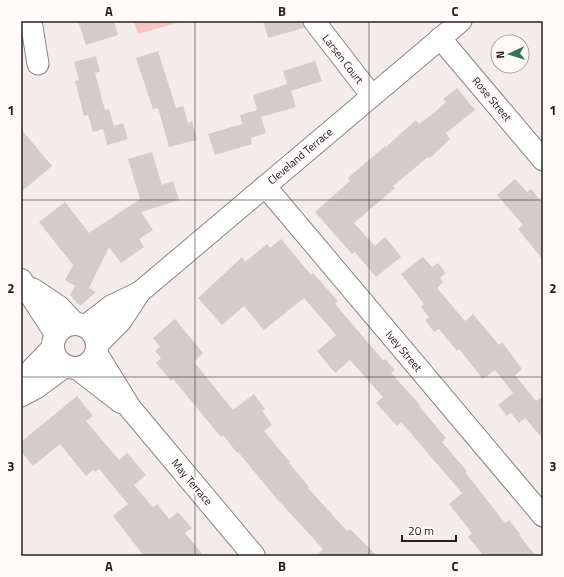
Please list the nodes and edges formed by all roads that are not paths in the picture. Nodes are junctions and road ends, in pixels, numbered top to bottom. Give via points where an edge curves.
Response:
1 (31, 21) edge
2 (314, 21) edge
3 (461, 21) edge
4 (440, 38) junction
5 (38, 64) dead end
6 (372, 96) junction
7 (543, 160) edge
8 (265, 186) junction
9 (23, 281) edge
10 (140, 292) junction
11 (67, 333) junction
12 (97, 348) junction
13 (71, 367) junction
14 (21, 383) edge
15 (21, 396) edge
16 (130, 408) junction
17 (543, 516) edge
18 (254, 556) edge

1 - 5 street
2 - 6 street, Larsen Court
3 - 4 street, Cleveland Terrace
4 - 6 street, Cleveland Terrace
4 - 7 street, Rose Street
6 - 8 street, Cleveland Terrace
8 - 10 street, Cleveland Terrace
8 - 17 street, Ivey Street
9 - 11 street
10 - 11 street, Cleveland Terrace
10 - 12 street, Cleveland Terrace via 121,321
11 - 12 street via 91,330 96,337
11 - 13 street via 57,358
11 - 14 street, Cleveland Terrace
12 - 13 street via 89,363
12 - 16 street, May Terrace
13 - 15 street
13 - 16 street, May Terrace
16 - 18 street, May Terrace

